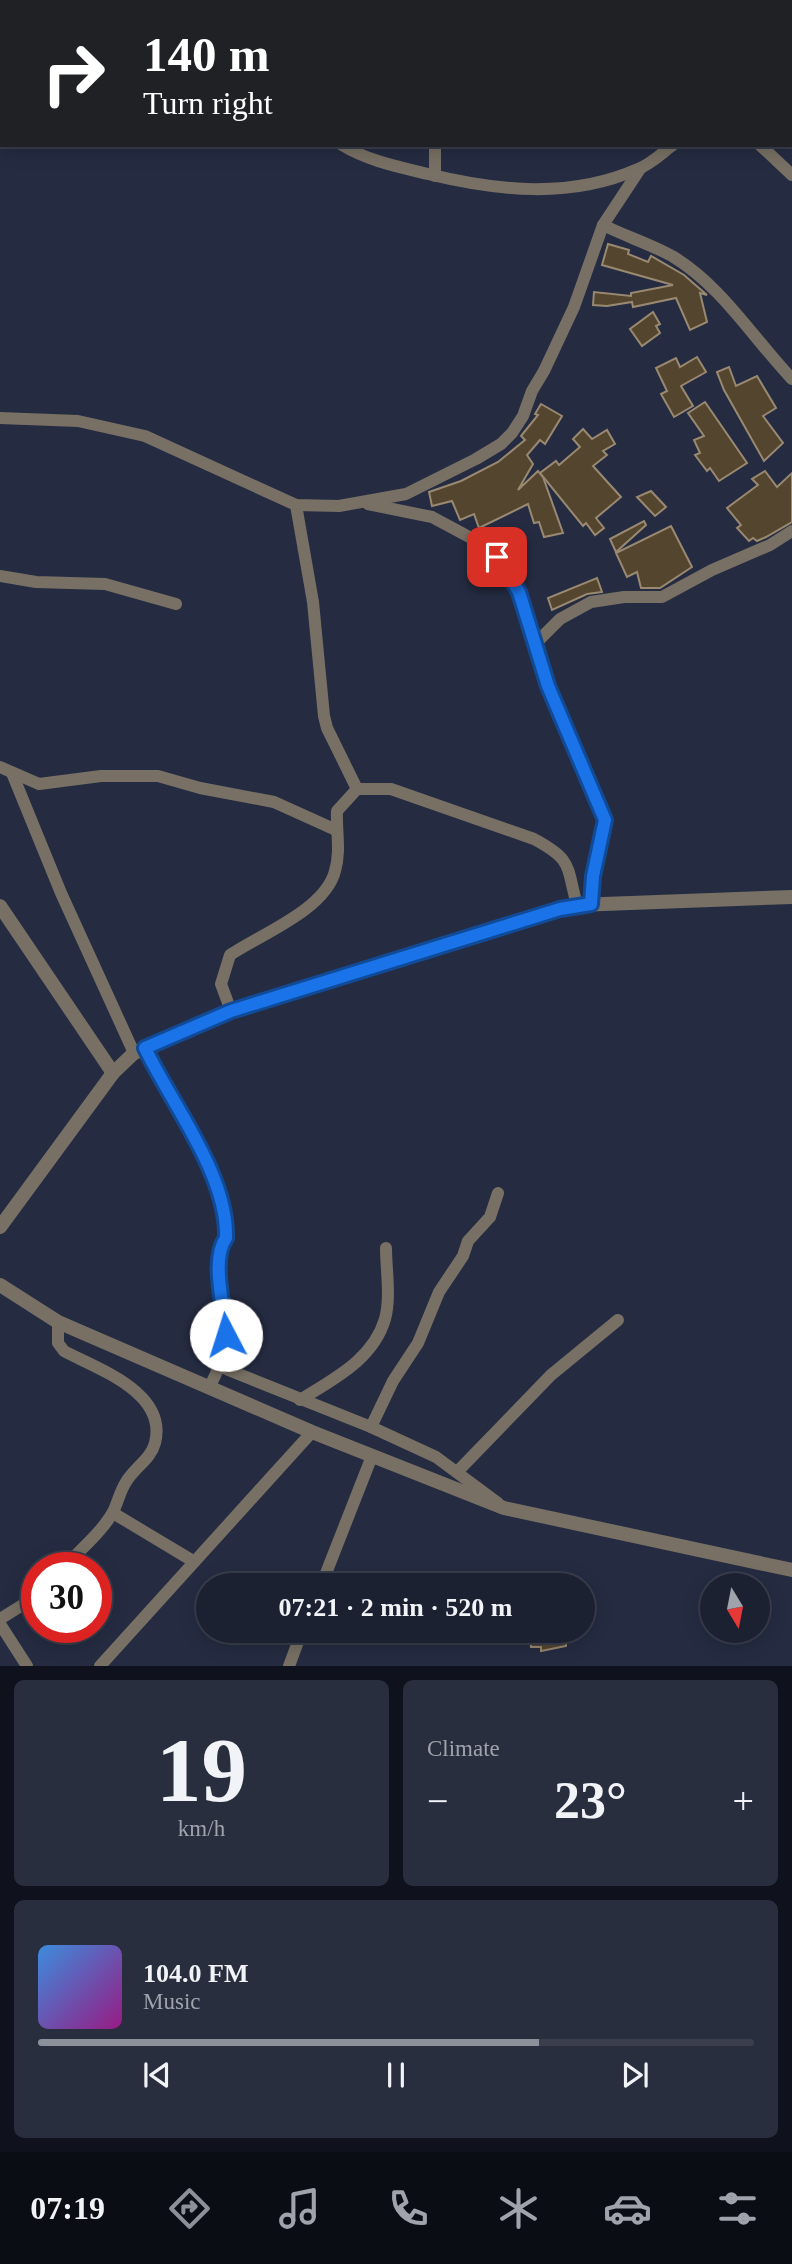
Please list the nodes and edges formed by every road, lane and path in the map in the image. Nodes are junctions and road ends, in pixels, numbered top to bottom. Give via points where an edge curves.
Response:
1 (347, 147) edge
2 (435, 147) edge
3 (670, 147) edge
4 (762, 147) edge
5 (640, 169) junction
6 (792, 175) edge
7 (435, 176) junction
8 (603, 225) junction
9 (792, 379) edge
10 (0, 418) edge
11 (359, 502) junction
12 (296, 505) junction
13 (792, 531) edge
14 (0, 576) edge
15 (176, 604) dead end
16 (536, 643) junction
17 (6, 770) edge
18 (358, 789) junction
19 (336, 830) junction
20 (792, 897) edge
21 (584, 904) junction
22 (0, 906) edge
23 (231, 1011) junction
24 (139, 1051) junction
25 (113, 1073) junction
26 (498, 1192) dead end
27 (0, 1227) edge
28 (386, 1248) dead end
29 (0, 1284) edge
30 (618, 1320) dead end
31 (58, 1322) junction
32 (221, 1367) junction
33 (210, 1386) junction
34 (300, 1400) junction
35 (371, 1427) junction
36 (312, 1432) junction
37 (372, 1456) junction
38 (458, 1471) junction
39 (504, 1508) junction
40 (113, 1513) junction
41 (78, 1552) edge
42 (194, 1560) junction
43 (792, 1570) edge
44 (326, 1573) edge
45 (21, 1607) edge
46 (0, 1622) edge
47 (298, 1643) edge
48 (27, 1665) edge
49 (100, 1665) edge
50 (289, 1665) edge

1 - 7 street
2 - 7 street
3 - 5 street
4 - 6 street
5 - 7 street via 548,191
5 - 8 street
8 - 9 street via 671,255 692,270
8 - 11 street via 574,307 512,433 440,480 406,494
10 - 12 street via 78,421 145,436
11 - 12 street
11 - 16 street via 432,517 486,546 516,585
12 - 18 street via 313,602 324,716
13 - 16 street via 662,597 591,602 560,619
14 - 15 street via 105,584
16 - 21 street via 548,686 605,820
17 - 19 street via 39,784 101,776 158,776 274,802
17 - 24 street
18 - 19 street via 337,811
18 - 21 street via 391,789 534,839 561,854
19 - 23 street via 335,873 321,894 301,912 230,955 221,985
20 - 21 street
21 - 23 street
22 - 25 street
23 - 24 street
24 - 25 street
24 - 32 street via 191,1127 221,1202 226,1227 218,1265 226,1335
25 - 27 street
26 - 35 street via 490,1217 468,1241 439,1292 418,1343
28 - 34 street via 386,1309 377,1337 355,1364
29 - 31 street
30 - 38 street via 551,1375
31 - 33 street
31 - 40 street via 58,1343 64,1351 132,1388 151,1409 155,1443 125,1482
32 - 33 street
32 - 34 street
33 - 36 street
34 - 35 street
35 - 38 street
36 - 37 street
36 - 42 street
37 - 39 street
37 - 44 street
38 - 39 street
39 - 43 street
40 - 41 street
40 - 42 street
42 - 49 street
45 - 46 street
46 - 48 street
47 - 50 street

